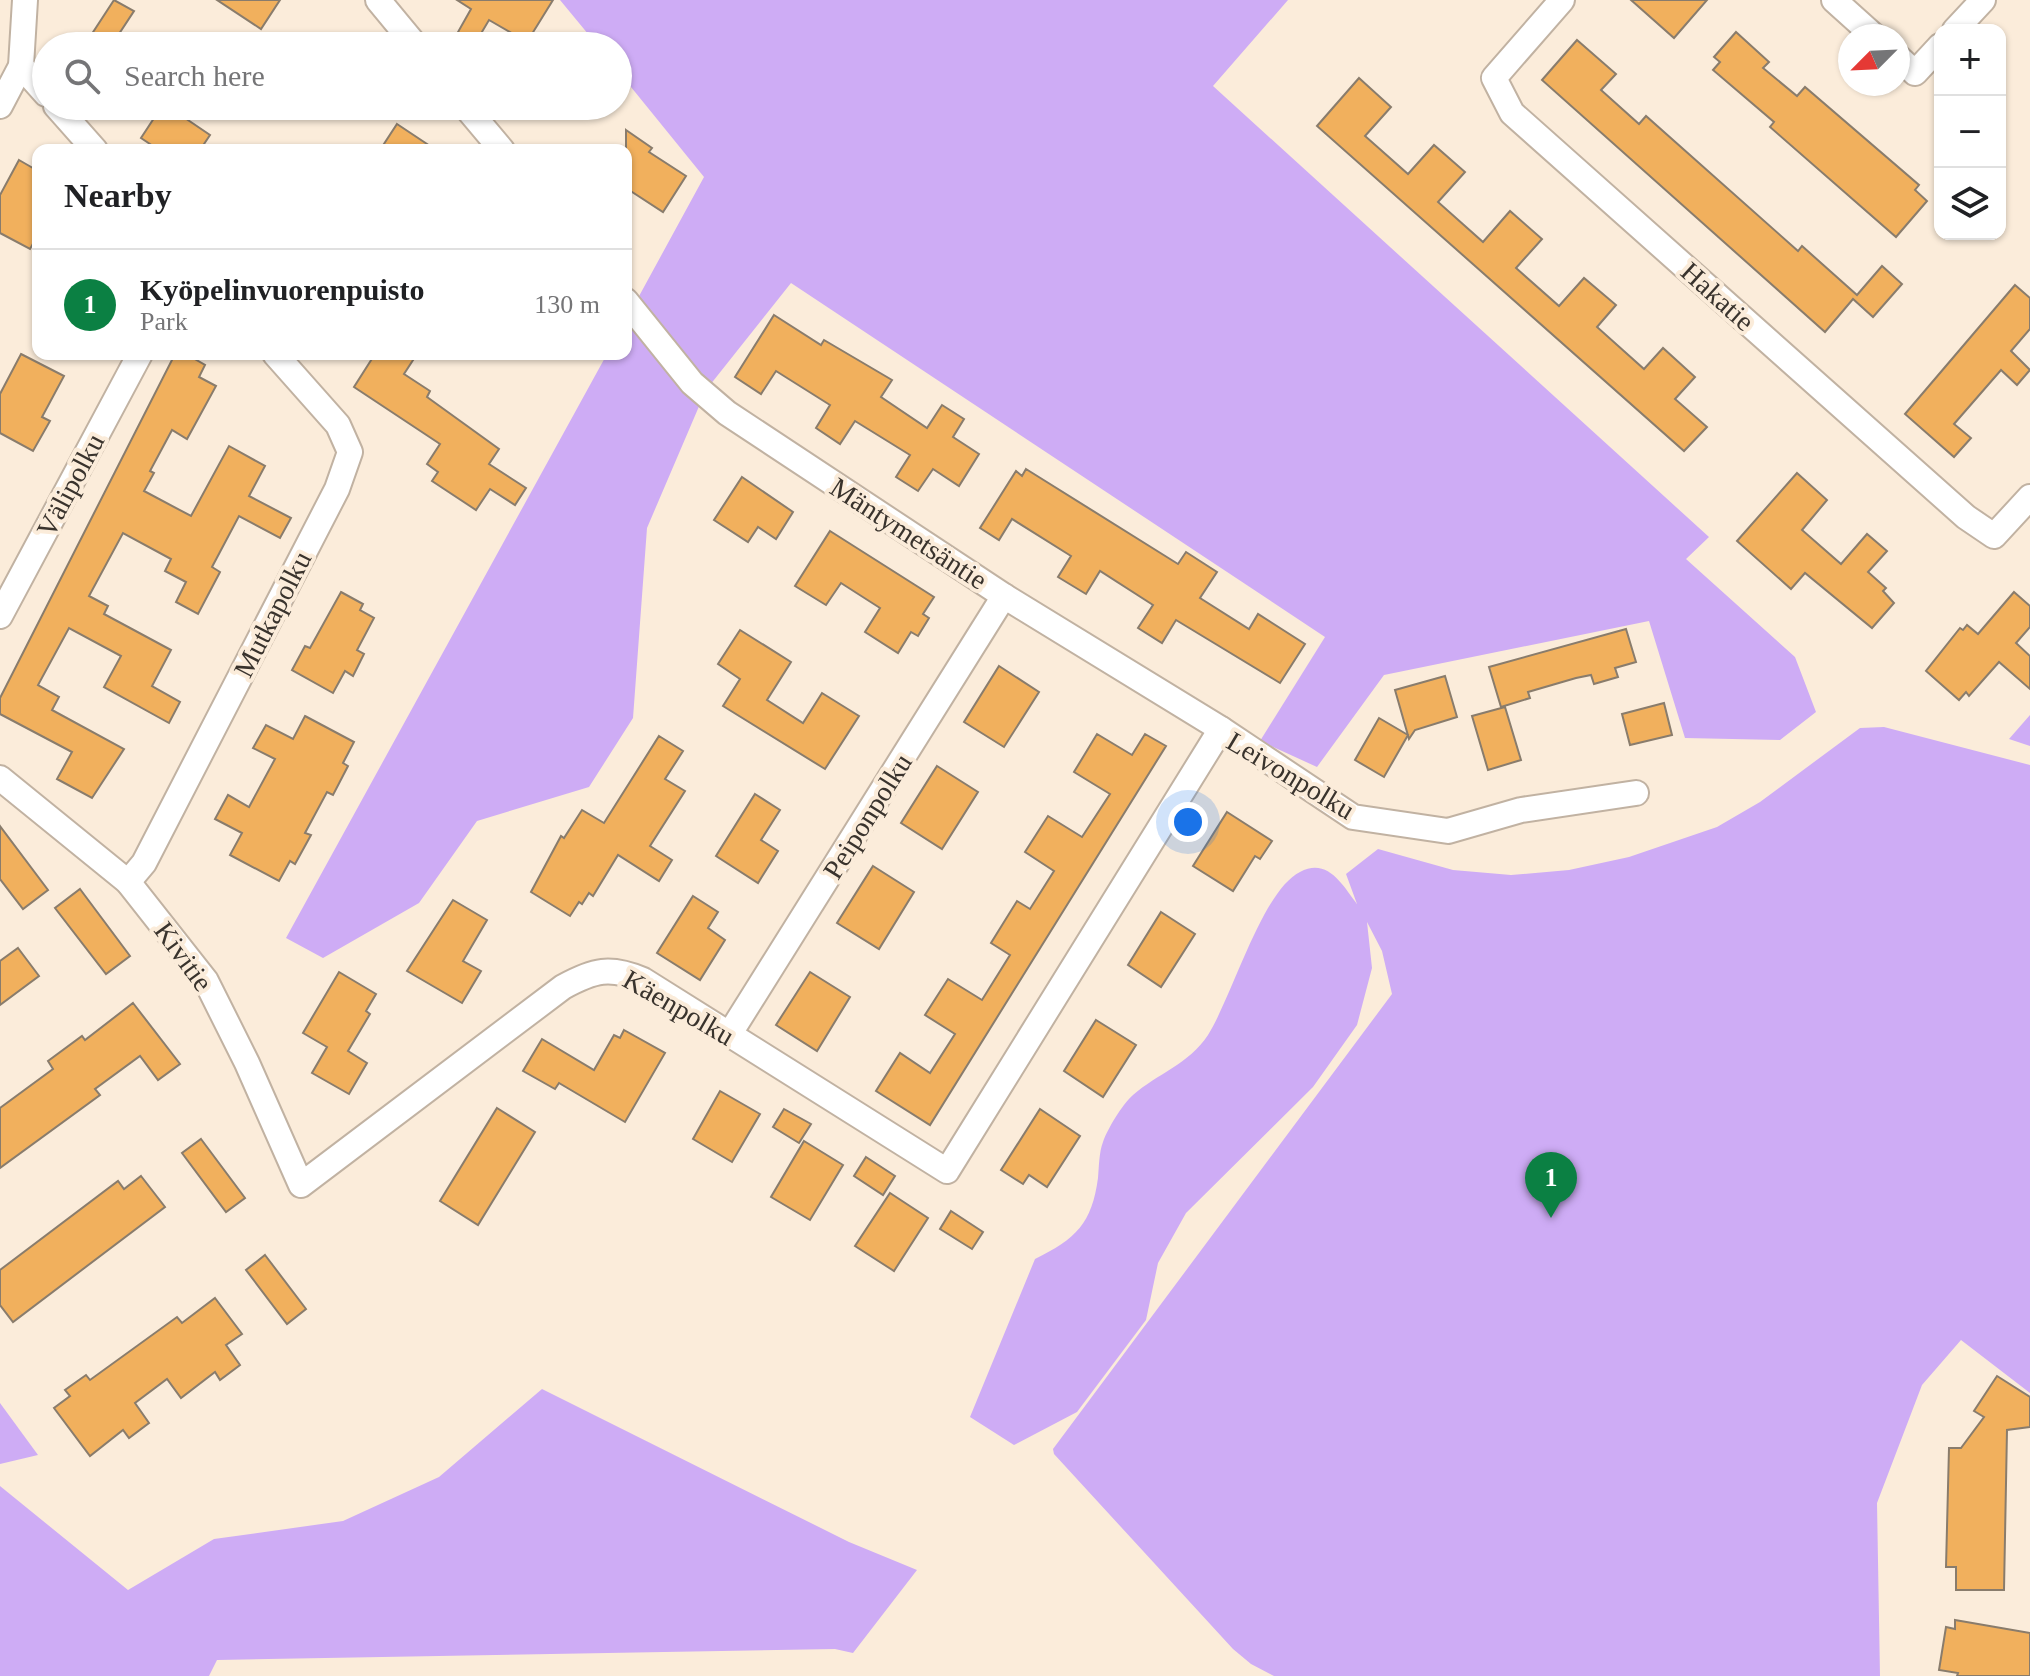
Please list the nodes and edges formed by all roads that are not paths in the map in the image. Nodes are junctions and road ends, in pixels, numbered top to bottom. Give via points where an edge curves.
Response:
1 (25, 0) edge
2 (378, 0) edge
3 (1562, 0) edge
4 (1834, 0) edge
5 (1983, 0) edge
6 (1861, 24) edge
7 (1961, 24) edge
8 (404, 32) edge
9 (1934, 52) edge
10 (21, 66) junction
11 (1910, 68) edge
12 (32, 78) edge
13 (0, 106) edge
14 (68, 120) edge
15 (477, 120) edge
16 (90, 144) edge
17 (497, 144) edge
18 (632, 308) edge
19 (137, 360) edge
20 (280, 360) edge
21 (2030, 497) edge
22 (1004, 596) junction
23 (0, 616) edge
24 (1221, 729) junction
25 (0, 778) edge
26 (1636, 793) dead end
27 (128, 882) junction
28 (729, 1035) junction
29 (947, 1171) joint
30 (301, 1185) joint

1 - 10 street
2 - 8 street
3 - 21 street, Hakatie via 1494,78 1512,113 1966,517 1994,536
4 - 6 street
5 - 7 street
9 - 11 street via 1915,73
10 - 12 street
10 - 13 street
14 - 16 street
15 - 17 street
18 - 22 street, Mäntymetsäntie via 692,383 727,413
19 - 23 street, Välipolku
20 - 27 street, Mutkapolku via 338,425 350,452 337,489 144,863
22 - 24 street, Mäntymetsäntie
22 - 28 street, Peiponpolku
24 - 26 street, Leivonpolku via 1353,817 1448,831 1521,810
24 - 29 street, Leivonpolku
25 - 27 street, Kivitie
27 - 30 street, Kivitie via 206,981
28 - 29 street, Käenpolku
28 - 30 street, Käenpolku via 618,969 586,974

